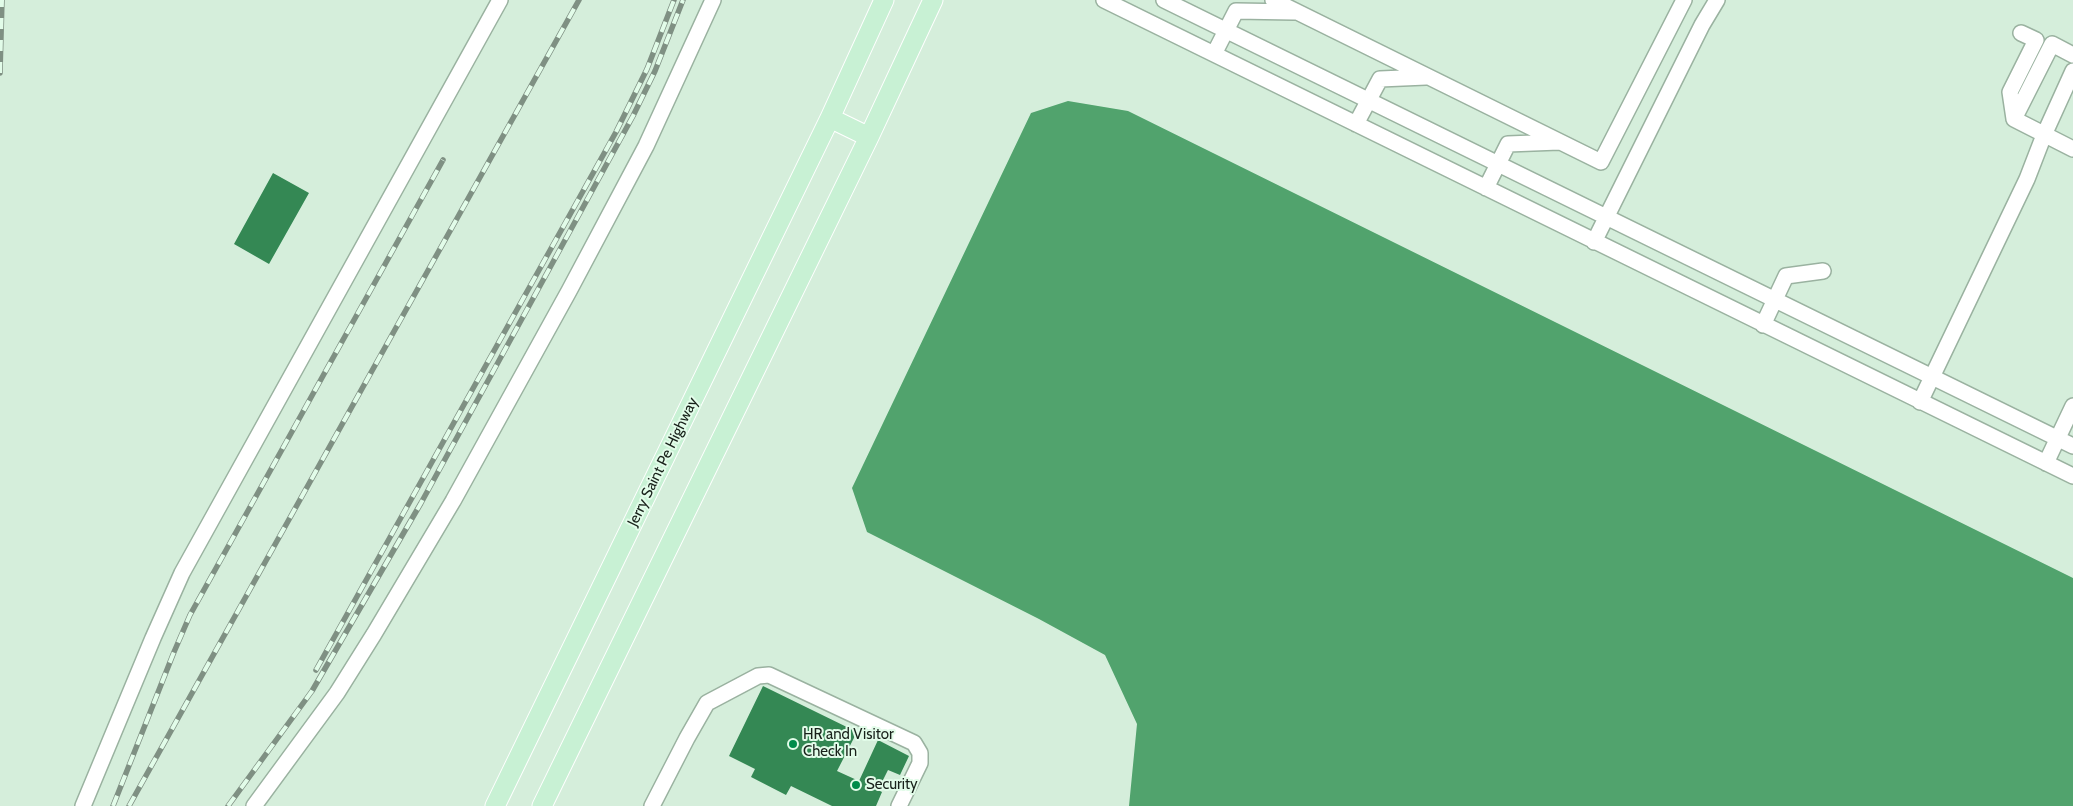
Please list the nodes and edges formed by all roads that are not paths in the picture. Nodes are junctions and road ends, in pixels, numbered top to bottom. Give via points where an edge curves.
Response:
1 (500, 0) edge
2 (713, 0) edge
3 (884, 0) edge
4 (933, 0) edge
5 (1104, 0) edge
6 (1164, 0) edge
7 (1273, 0) edge
8 (1684, 0) edge
9 (1717, 0) edge
10 (1298, 12) junction
11 (1226, 30) junction
12 (2021, 33) dead end
13 (1214, 54) junction
14 (2073, 55) edge
15 (2073, 71) edge
16 (1428, 77) junction
17 (1369, 100) junction
18 (830, 118) junction
19 (2014, 119) junction
20 (1356, 124) junction
21 (2044, 135) junction
22 (869, 137) junction
23 (1560, 142) junction
24 (2073, 149) edge
25 (1498, 164) junction
26 (1486, 188) junction
27 (1606, 216) junction
28 (1594, 242) junction
29 (1824, 271) dead end
30 (1775, 299) junction
31 (1763, 325) junction
32 (1932, 377) junction
33 (1920, 402) junction
34 (2073, 406) edge
35 (2057, 438) junction
36 (2073, 446) edge
37 (2046, 463) junction
38 (2073, 476) edge
39 (83, 806) edge
40 (254, 806) edge
41 (495, 806) edge
42 (542, 806) edge
43 (652, 806) edge
44 (899, 806) edge

1 - 39 lane via 182,573
2 - 40 lane via 646,146 453,501 337,693
3 - 18 main road, Jerry Saint Pe Highway
4 - 22 main road
5 - 13 lane
6 - 11 lane
7 - 10 lane
8 - 23 lane via 1601,162
9 - 27 lane
10 - 11 lane via 1236,11
10 - 16 lane
11 - 13 lane
11 - 17 lane
12 - 19 lane via 2036,40 2010,92
13 - 20 lane
14 - 19 lane via 2052,44
15 - 21 lane
16 - 17 lane via 1380,79
16 - 23 lane
17 - 20 lane
17 - 25 lane
18 - 22 main road
18 - 41 main road, Jerry Saint Pe Highway
19 - 21 lane
20 - 26 lane
21 - 24 lane
21 - 32 lane via 2027,179
22 - 42 main road
23 - 25 lane via 1508,144
25 - 26 lane
25 - 27 lane
26 - 28 lane
27 - 28 lane
27 - 30 lane
28 - 31 lane
29 - 30 lane via 1786,276
30 - 31 lane
30 - 32 lane
31 - 33 lane
32 - 33 lane
32 - 35 lane
33 - 37 lane
34 - 35 lane
35 - 36 lane
35 - 37 lane
37 - 38 lane
43 - 44 lane via 707,703 758,676 769,675 914,743 920,753 920,764

